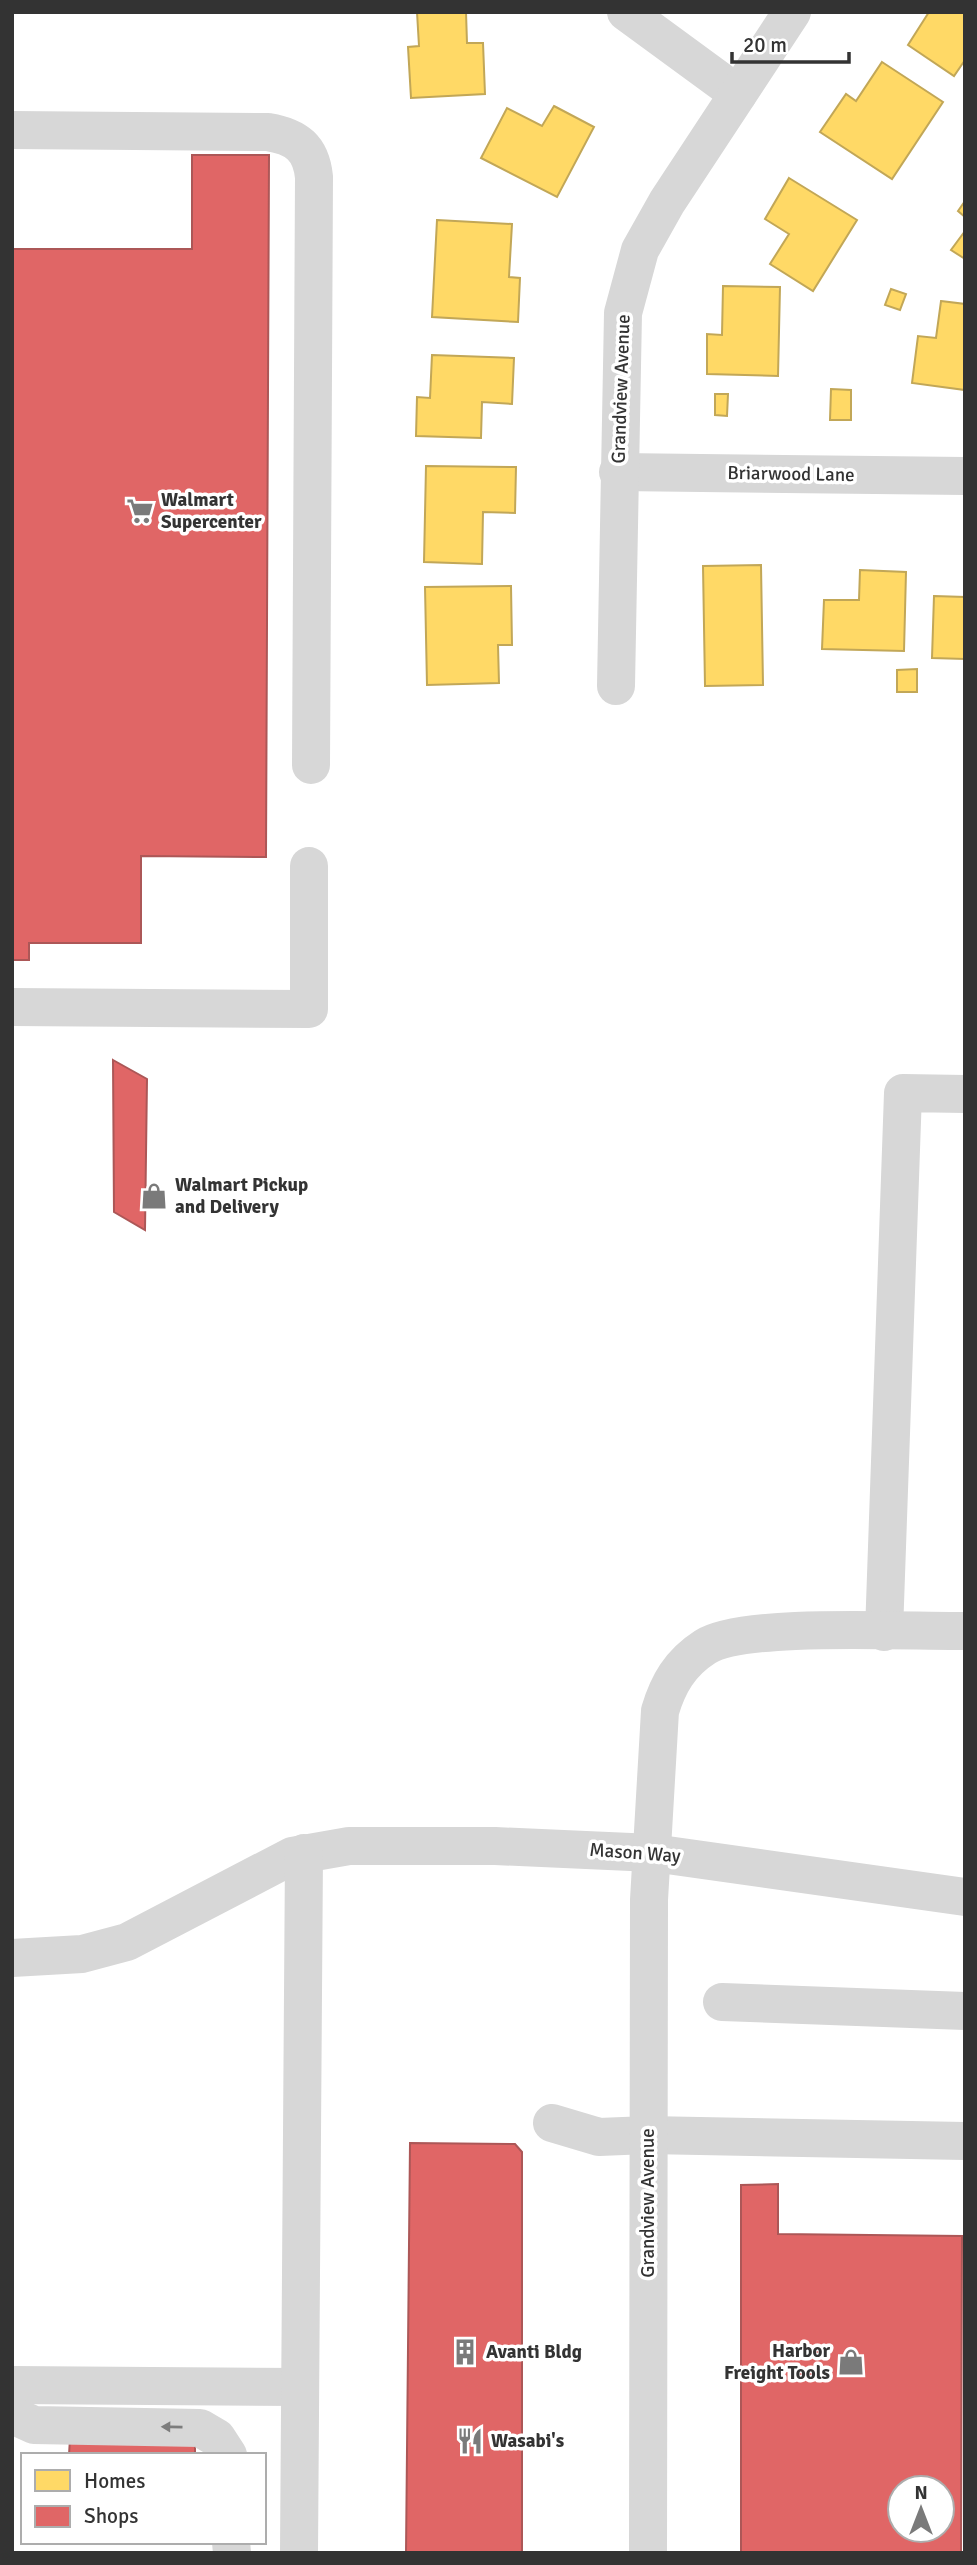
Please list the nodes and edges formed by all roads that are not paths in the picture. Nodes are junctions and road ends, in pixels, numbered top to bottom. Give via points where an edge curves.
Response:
1 (626, 12) edge
2 (792, 12) edge
3 (738, 94) junction
4 (12, 130) edge
5 (618, 472) junction
6 (965, 476) edge
7 (616, 686) dead end
8 (311, 765) dead end
9 (309, 866) dead end
10 (12, 1007) edge
11 (965, 1094) edge
12 (965, 1631) edge
13 (884, 1632) junction
14 (304, 1853) junction
15 (653, 1853) junction
16 (965, 1897) edge
17 (12, 1958) edge
18 (722, 2002) dead end
19 (965, 2011) edge
20 (552, 2123) dead end
21 (648, 2135) junction
22 (965, 2141) edge
23 (12, 2385) edge
24 (300, 2387) junction
25 (12, 2415) edge
26 (227, 2453) edge
27 (299, 2553) edge
28 (648, 2553) edge

1 - 3 street
2 - 3 street, Grandview Avenue
3 - 5 street, Grandview Avenue via 640,250 623,313
4 - 8 street via 268,132 298,141 307,149 314,177
5 - 6 street, Briarwood Lane
5 - 7 street, Grandview Avenue
9 - 10 street via 309,1009
11 - 13 street via 903,1093
12 - 13 street, Grandview Avenue
13 - 15 street, Grandview Avenue via 730,1636 706,1646 687,1662 667,1685 660,1711
14 - 15 street, Mason Way via 349,1846
14 - 17 street, Mason Way via 249,1876 127,1942 82,1954
14 - 24 street
15 - 16 street, Mason Way
15 - 21 street, Grandview Avenue
18 - 19 street
20 - 21 street via 598,2137
21 - 22 street
21 - 28 street, Grandview Avenue
23 - 24 street
24 - 27 street
26 -> 25 street via 217,2438 200,2428 34,2425

